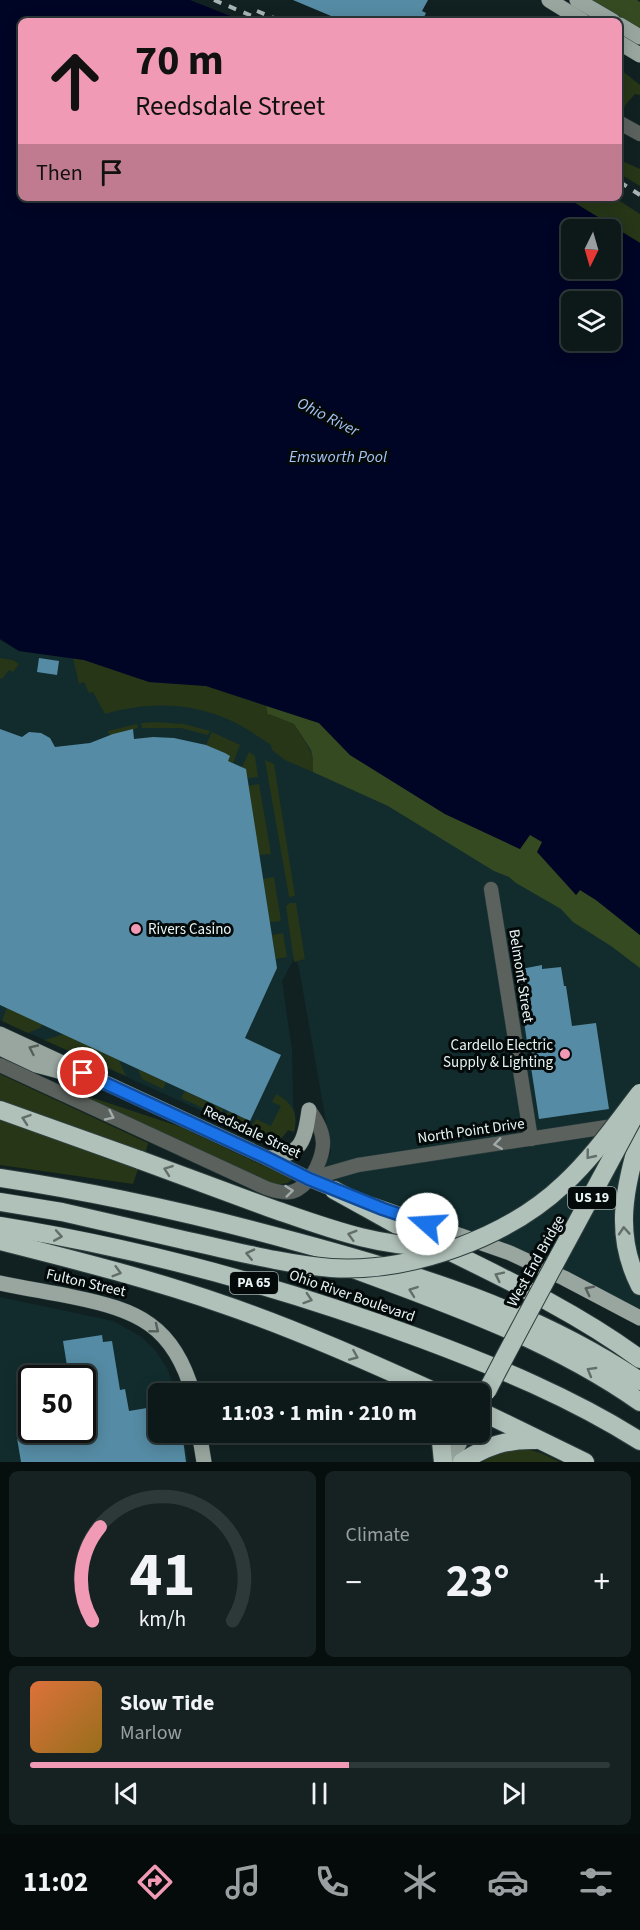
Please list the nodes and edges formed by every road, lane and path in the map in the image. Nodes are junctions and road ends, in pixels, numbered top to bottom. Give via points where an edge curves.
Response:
1 (549, 0) edge
2 (577, 0) edge
3 (578, 18) edge
4 (608, 18) edge
5 (622, 26) edge
6 (640, 37) edge
7 (622, 44) edge
8 (638, 54) edge
9 (640, 69) edge
10 (622, 124) edge
11 (640, 134) edge
12 (491, 889) dead end
13 (0, 1034) edge
14 (0, 1048) edge
15 (0, 1065) edge
16 (104, 1083) junction
17 (640, 1093) edge
18 (640, 1105) edge
19 (0, 1110) edge
20 (309, 1110) joint
21 (640, 1122) edge
22 (640, 1135) edge
23 (531, 1139) junction
24 (267, 1158) junction
25 (0, 1178) edge
26 (309, 1179) junction
27 (334, 1190) junction
28 (0, 1202) edge
29 (227, 1223) junction
30 (0, 1226) edge
31 (0, 1240) edge
32 (472, 1242) junction
33 (0, 1283) edge
34 (640, 1286) edge
35 (640, 1318) edge
36 (640, 1359) edge
37 (404, 1377) junction
38 (640, 1381) edge
39 (190, 1383) edge
40 (410, 1383) edge
41 (417, 1383) edge
42 (490, 1384) edge
43 (640, 1402) edge
44 (490, 1416) edge
45 (540, 1440) junction
46 (640, 1441) edge
47 (201, 1443) edge
48 (441, 1443) edge
49 (460, 1443) edge
50 (204, 1462) edge
51 (443, 1462) edge
52 (450, 1462) edge
53 (462, 1462) edge
54 (585, 1462) edge

1 - 3 main road
2 - 4 main road
5 - 6 main road
7 - 8 main road
8 - 9 main road
10 - 11 street
12 - 23 street, Belmont Street
16 -> 13 main road, Reedsdale Street
14 - 16 main road via 36,1065
15 -> 26 street, Reedsdale Street via 275,1191 292,1192
16 - 24 main road, Reedsdale Street
17 -> 32 highway, bridge via 564,1185 531,1211
18 - 42 highway, West End Bridge / US 19, bridge
32 -> 19 highway, bridge via 416,1246 361,1237
20 - 24 main road via 302,1143 286,1155
20 - 26 street via 323,1142 317,1167
21 - 23 street, North Point Drive
34 -> 22 highway, US 19 via 627,1253 623,1226 626,1186
23 -> 26 street, North Point Drive via 358,1165
24 - 26 main road, Reedsdale Street
25 - 29 highway
26 - 27 main road
35 -> 27 main road via 510,1253
36 -> 27 highway via 557,1305
32 -> 28 highway, bridge via 427,1257 379,1266 332,1268 286,1262
29 - 38 highway via 439,1284 558,1333
43 -> 29 highway via 577,1363 485,1320
30 -> 46 highway, Ohio River Boulevard / PA 65 via 149,1255 327,1306 499,1370 583,1408
31 -> 37 highway via 216,1302
33 -> 39 main road, Fulton Street via 111,1305 137,1316 171,1344
37 - 40 highway
37 - 41 highway
44 - 45 highway
45 - 53 highway via 502,1442
45 - 54 highway
47 - 50 main road
48 - 51 highway
49 - 52 main road

